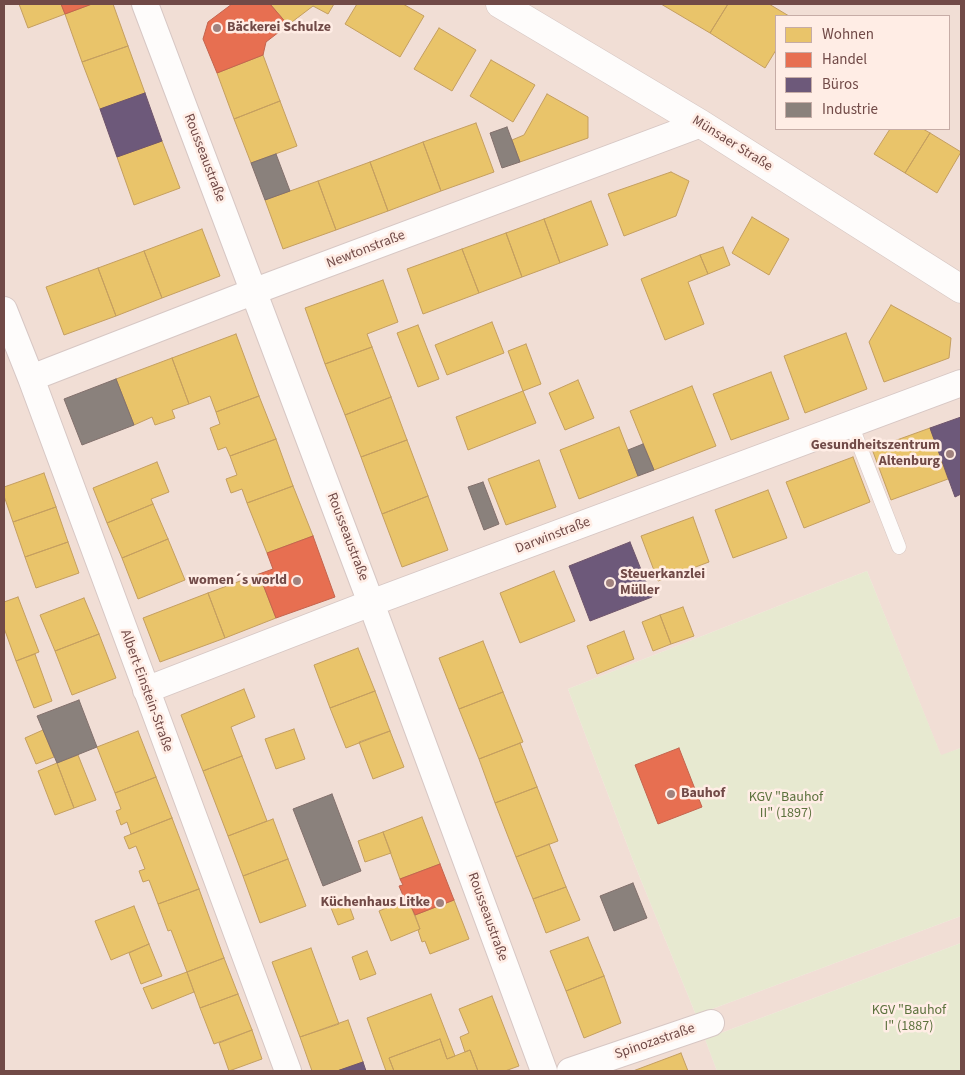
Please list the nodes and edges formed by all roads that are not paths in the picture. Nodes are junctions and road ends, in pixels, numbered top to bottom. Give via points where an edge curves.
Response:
1 (500, 4) edge
2 (152, 7) edge
3 (701, 124) junction
4 (961, 289) edge
5 (254, 291) junction
6 (4, 310) edge
7 (31, 378) junction
8 (961, 383) edge
9 (852, 424) junction
10 (899, 547) dead end
11 (372, 603) junction
12 (146, 690) junction
13 (711, 1023) dead end
14 (288, 1071) edge
15 (544, 1071) edge
16 (570, 1071) edge

1 - 3 street, Münsaer Straße
2 - 5 street, Rousseaustraße
3 - 4 street, Münsaer Straße
3 - 5 street, Newtonstraße
5 - 7 street, Newtonstraße
5 - 11 street, Rousseaustraße
6 - 7 street, Albert-Einstein-Straße
7 - 12 street, Albert-Einstein-Straße
8 - 9 street, Darwinstraße
9 - 10 lane
9 - 11 street, Darwinstraße
11 - 12 street, Darwinstraße
11 - 15 street, Rousseaustraße
12 - 14 street, Albert-Einstein-Straße
13 - 16 street, Spinozastraße

